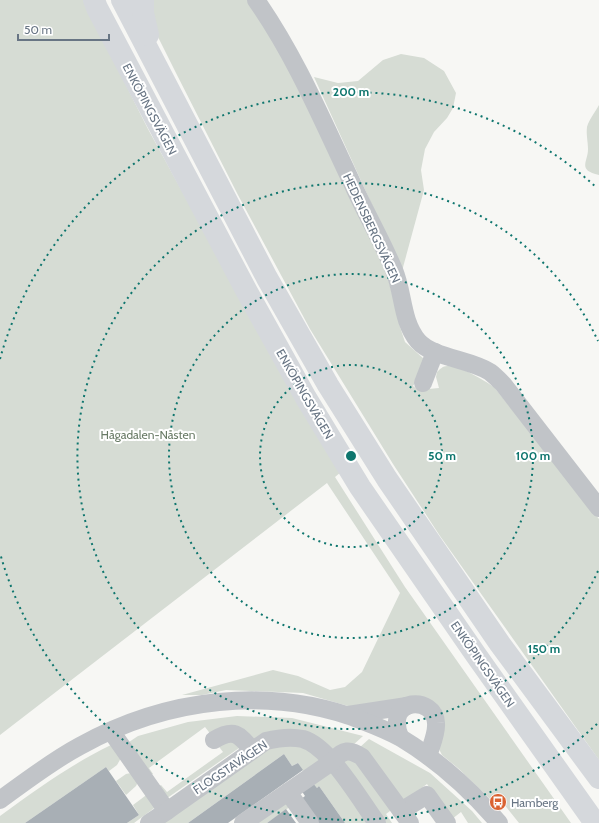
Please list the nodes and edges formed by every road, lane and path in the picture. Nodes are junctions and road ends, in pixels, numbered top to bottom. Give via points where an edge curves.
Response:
1 (94, 0) edge
2 (122, 0) edge
3 (143, 0) edge
4 (256, 0) edge
5 (153, 58) junction
6 (435, 352) junction
7 (423, 384) dead end
8 (599, 508) edge
9 (407, 706) junction
10 (347, 715) junction
11 (111, 731) junction
12 (400, 737) junction
13 (214, 740) dead end
14 (252, 750) junction
15 (428, 756) junction
16 (333, 761) junction
17 (599, 778) edge
18 (288, 792) junction
19 (0, 800) edge
20 (167, 811) junction
21 (405, 817) edge
22 (149, 823) edge
23 (243, 823) edge
24 (310, 823) edge
25 (377, 823) edge
26 (447, 823) edge
27 (499, 823) edge
28 (595, 823) edge

1 - 28 main road, ENKÖPINGSVÄGEN via 246,290 306,398 360,487
2 - 5 main road, ENKÖPINGSVÄGEN
3 - 5 main road via 143,13
4 - 6 street, HEDENSBERGSVÄGEN via 294,62 394,270 411,331 420,343
5 - 17 main road, ENKÖPINGSVÄGEN via 267,278 328,385 387,479 500,644
6 - 7 street
6 - 8 street, HEDENSBERGSVÄGEN via 489,372 503,384
9 - 10 street
9 - 12 street via 396,718
9 - 15 street via 427,706 434,714 435,733
10 - 11 street via 304,705 239,700 184,707
10 - 12 street
11 - 19 street via 57,760
11 - 20 street
12 - 15 street
13 - 14 street via 232,733 240,736
14 - 16 street, FLOGSTAVÄGEN via 266,741 284,737 302,739 318,746
14 - 20 street, FLOGSTAVÄGEN
15 - 27 street via 445,768
16 - 18 street
16 - 21 street via 344,752 353,751 362,757
16 - 25 street, FLOGSTAVÄGEN
18 - 23 street
18 - 24 street
20 - 22 street, FLOGSTAVÄGEN
21 - 26 street via 427,795

